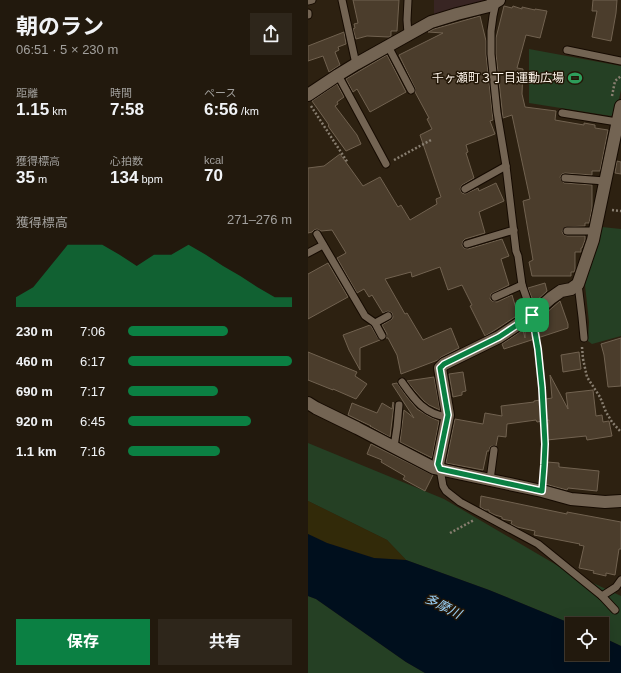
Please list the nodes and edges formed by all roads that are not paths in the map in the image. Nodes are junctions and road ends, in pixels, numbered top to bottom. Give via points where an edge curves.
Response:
1 (312, 0) edge
2 (342, 0) edge
3 (408, 0) edge
4 (308, 1) edge
5 (497, 1) edge
6 (408, 34) junction
7 (388, 46) junction
8 (567, 50) dead end
9 (621, 61) edge
10 (356, 64) junction
11 (338, 75) junction
12 (411, 90) dead end
13 (308, 95) edge
14 (616, 104) edge
15 (562, 113) dead end
16 (617, 122) junction
17 (386, 164) road end
18 (506, 166) junction
19 (565, 178) dead end
20 (605, 181) junction
21 (465, 189) dead end
22 (514, 230) junction
23 (567, 231) dead end
24 (594, 231) junction
25 (317, 234) dead end
26 (467, 244) dead end
27 (323, 245) junction
28 (308, 253) edge
29 (578, 284) junction
30 (522, 285) junction
31 (495, 298) dead end
32 (532, 315) junction
33 (388, 316) dead end
34 (375, 323) junction
35 (382, 336) dead end
36 (584, 338) road end
37 (402, 382) dead end
38 (308, 402) edge
39 (399, 405) dead end
40 (448, 417) junction
41 (394, 447) junction
42 (494, 450) dead end
43 (440, 469) junction
44 (490, 480) junction
45 (621, 501) edge
46 (621, 580) edge
47 (602, 596) junction
48 (615, 610) dead end

1 - 4 lane
2 - 10 lane
3 - 6 lane
5 - 6 street via 489,6 432,22
5 - 18 lane via 491,31 491,54
6 - 7 street
7 - 10 street
7 - 12 lane
8 - 9 lane
10 - 11 street
11 - 13 street
11 - 17 lane
14 - 16 street
15 - 16 lane
16 - 20 street
18 - 21 lane
18 - 22 lane
19 - 20 lane
20 - 24 street
22 - 26 lane
22 - 30 lane
23 - 24 lane
24 - 29 street
25 - 27 lane
27 - 28 lane
27 - 34 lane via 365,316
29 - 32 street via 560,291
29 - 36 lane
30 - 31 lane
30 - 32 lane
32 - 40 street via 499,337 440,368
33 - 34 lane
34 - 35 lane
37 - 40 lane via 423,408 441,417
38 - 41 street
39 - 41 lane
40 - 43 street via 438,464
41 - 43 street
42 - 44 lane
43 - 44 street
43 - 47 lane via 446,491 460,502 538,544
44 - 45 street via 571,499
46 - 47 lane via 616,587
47 - 48 lane

